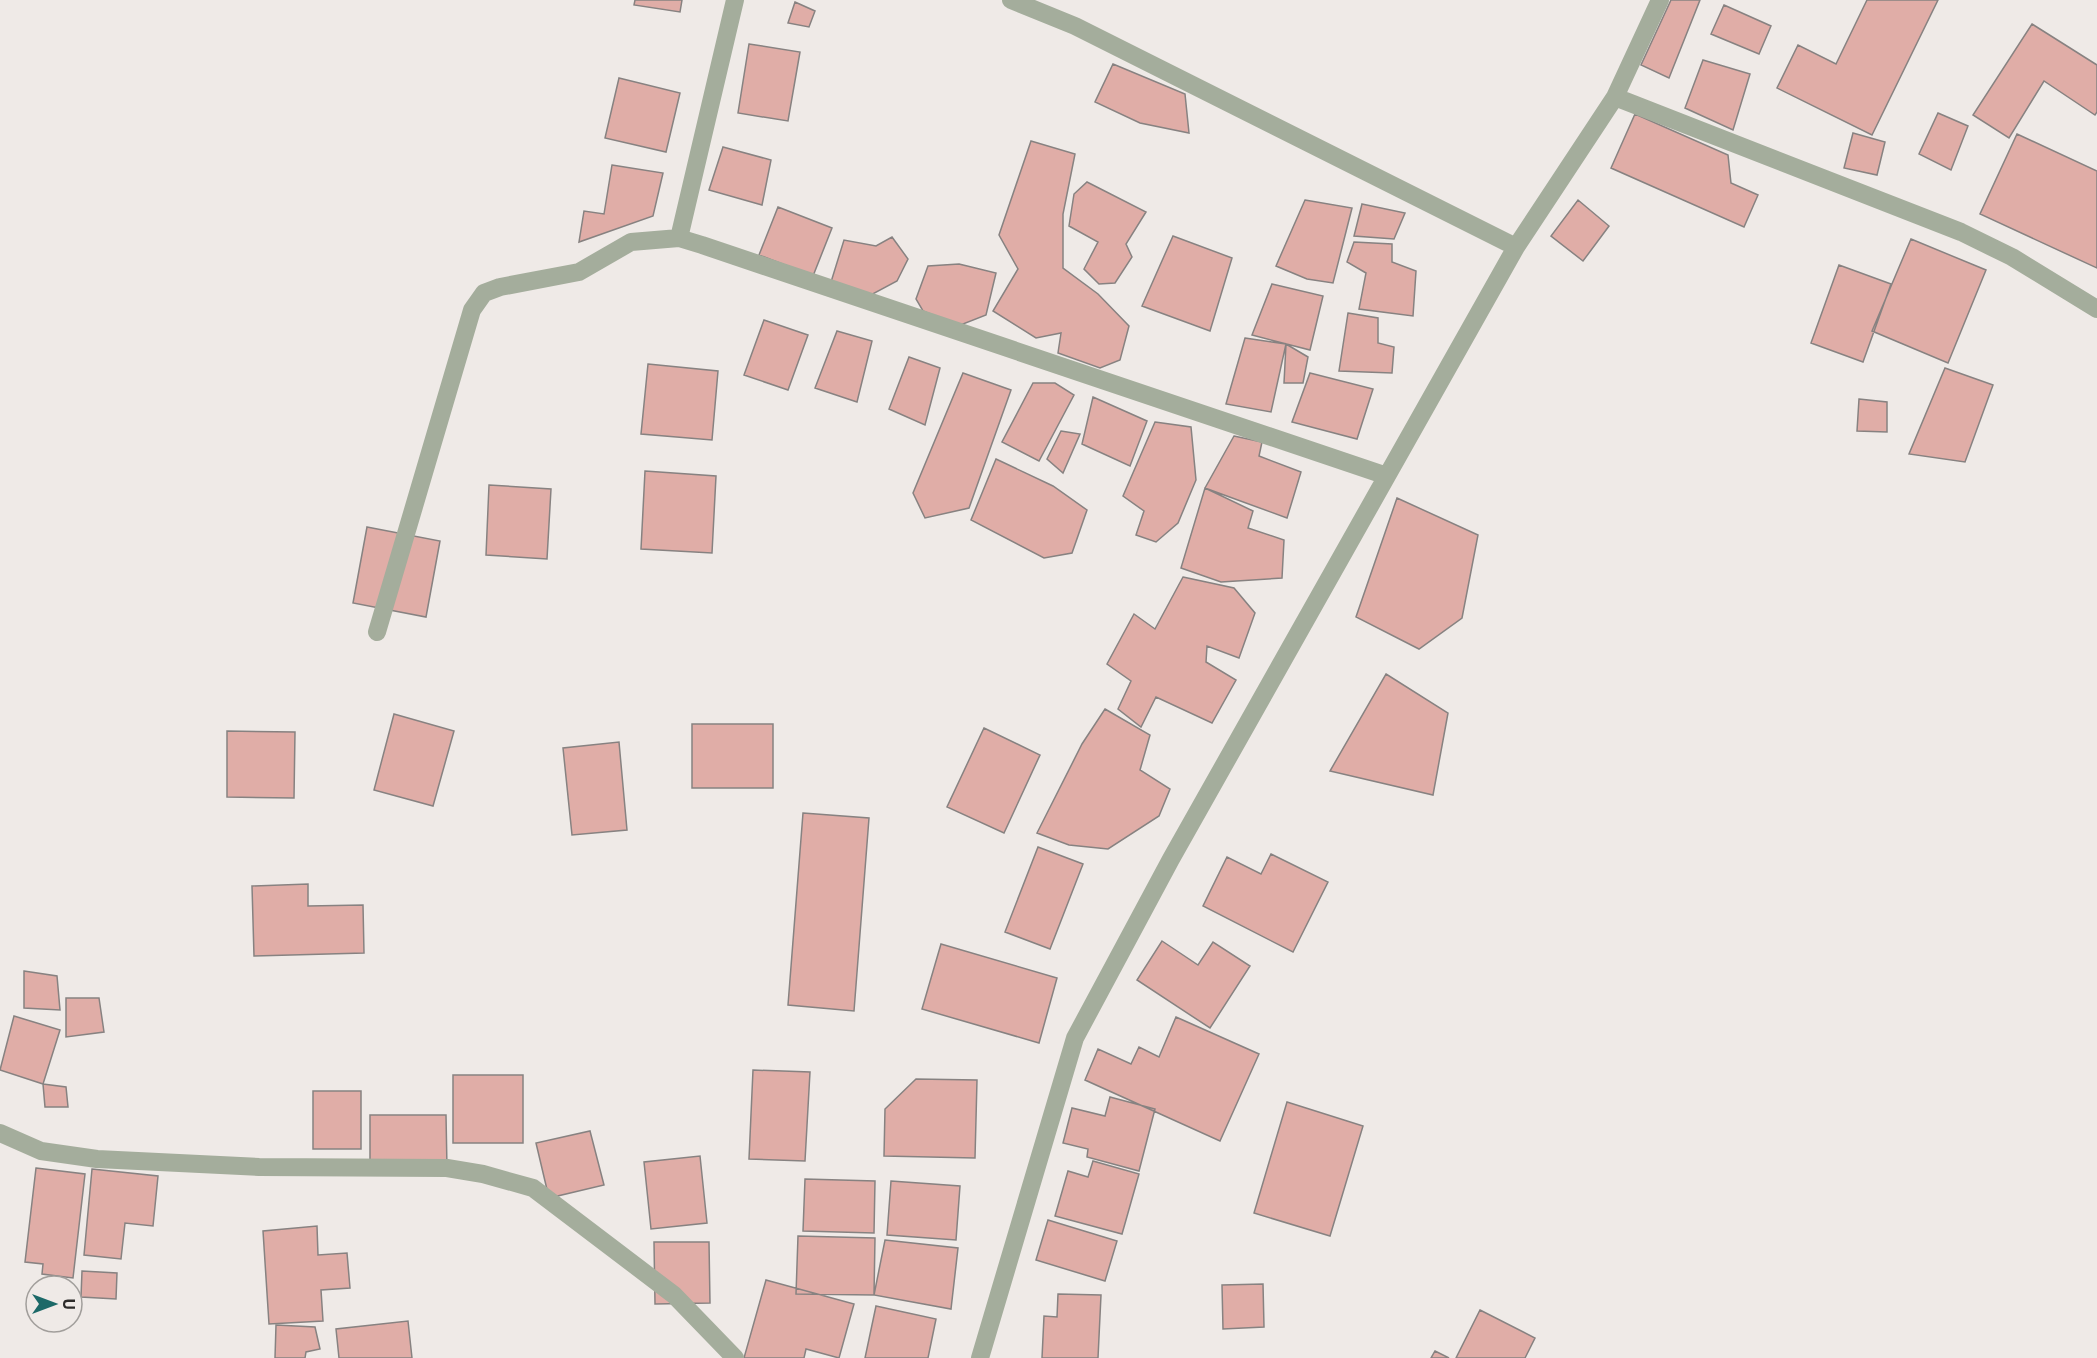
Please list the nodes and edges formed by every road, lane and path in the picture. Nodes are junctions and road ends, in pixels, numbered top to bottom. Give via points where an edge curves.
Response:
1 (735, 0) edge
2 (1011, 0) edge
3 (1660, 0) edge
4 (1615, 97) junction
5 (679, 238) junction
6 (1516, 248) junction
7 (2097, 309) edge
8 (1387, 476) junction
9 (377, 632) dead end
10 (0, 1133) edge
11 (735, 1358) edge
12 (980, 1358) edge

1 - 5 street
2 - 6 street via 1075,26
3 - 4 street
4 - 6 street
4 - 7 street via 1961,232 2012,257
5 - 8 street
5 - 9 street via 631,242 579,272 484,293 465,328
6 - 8 street
8 - 12 street via 1075,1038
10 - 11 street via 42,1151 97,1159 259,1167 447,1168 533,1188 674,1295

